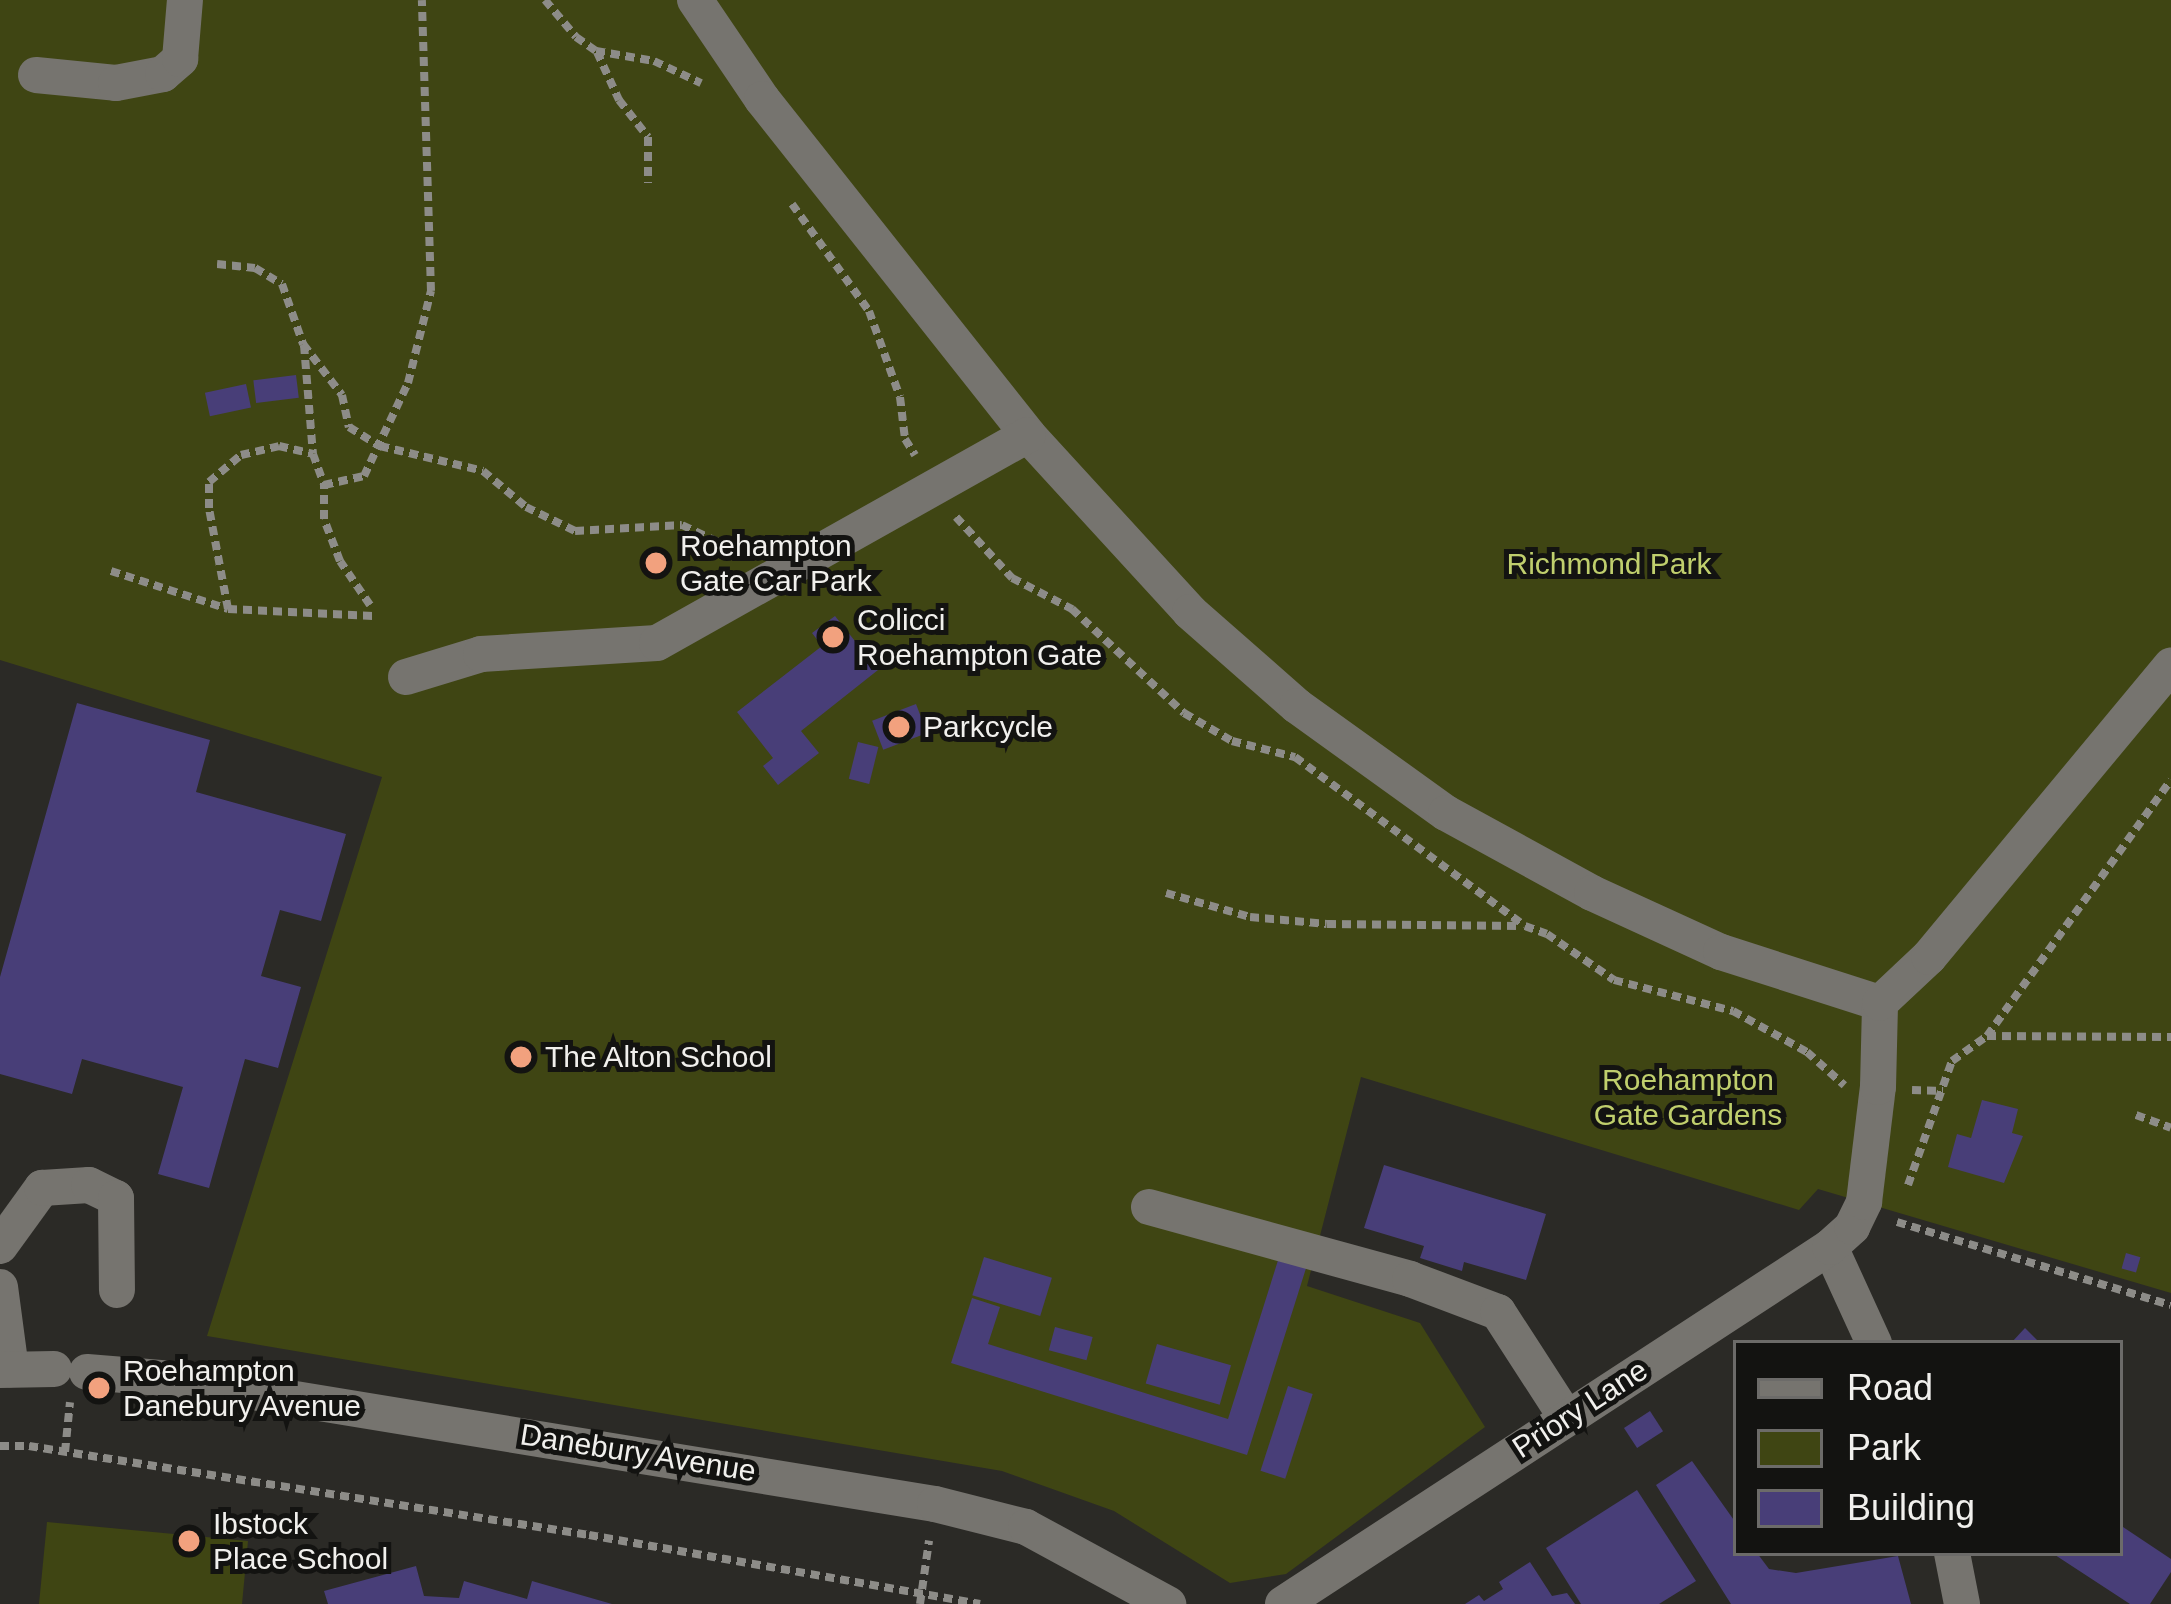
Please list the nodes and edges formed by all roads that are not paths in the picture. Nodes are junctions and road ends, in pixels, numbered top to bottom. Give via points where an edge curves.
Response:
1 (185, 0) edge
2 (695, 0) edge
3 (36, 75) dead end
4 (1028, 435) junction
5 (2171, 665) edge
6 (406, 677) dead end
7 (1880, 1003) junction
8 (1149, 1207) dead end
9 (0, 1246) edge
10 (1830, 1247) junction
11 (0, 1287) edge
12 (118, 1290) dead end
13 (1873, 1340) edge
14 (5, 1370) edge
15 (1566, 1418) junction
16 (1953, 1556) edge
17 (1965, 1603) edge
18 (1168, 1604) edge
19 (1283, 1604) edge

1 - 3 street via 180,59 163,74 116,83
2 - 4 street via 763,99
4 - 6 street via 657,644 481,654
4 - 7 street via 1190,612 1297,706 1446,813 1721,952
5 - 7 street via 1929,957
7 - 10 street, Priory Lane via 1879,1212
8 - 15 street via 1410,1279 1498,1312
9 - 12 street via 42,1188 89,1184 116,1198
10 - 13 street
10 - 15 street, Priory Lane
11 - 14 street
14 - 18 street, Danebury Avenue via 70,1381 196,1382 935,1504 1026,1527
15 - 19 street, Priory Lane
16 - 17 street

